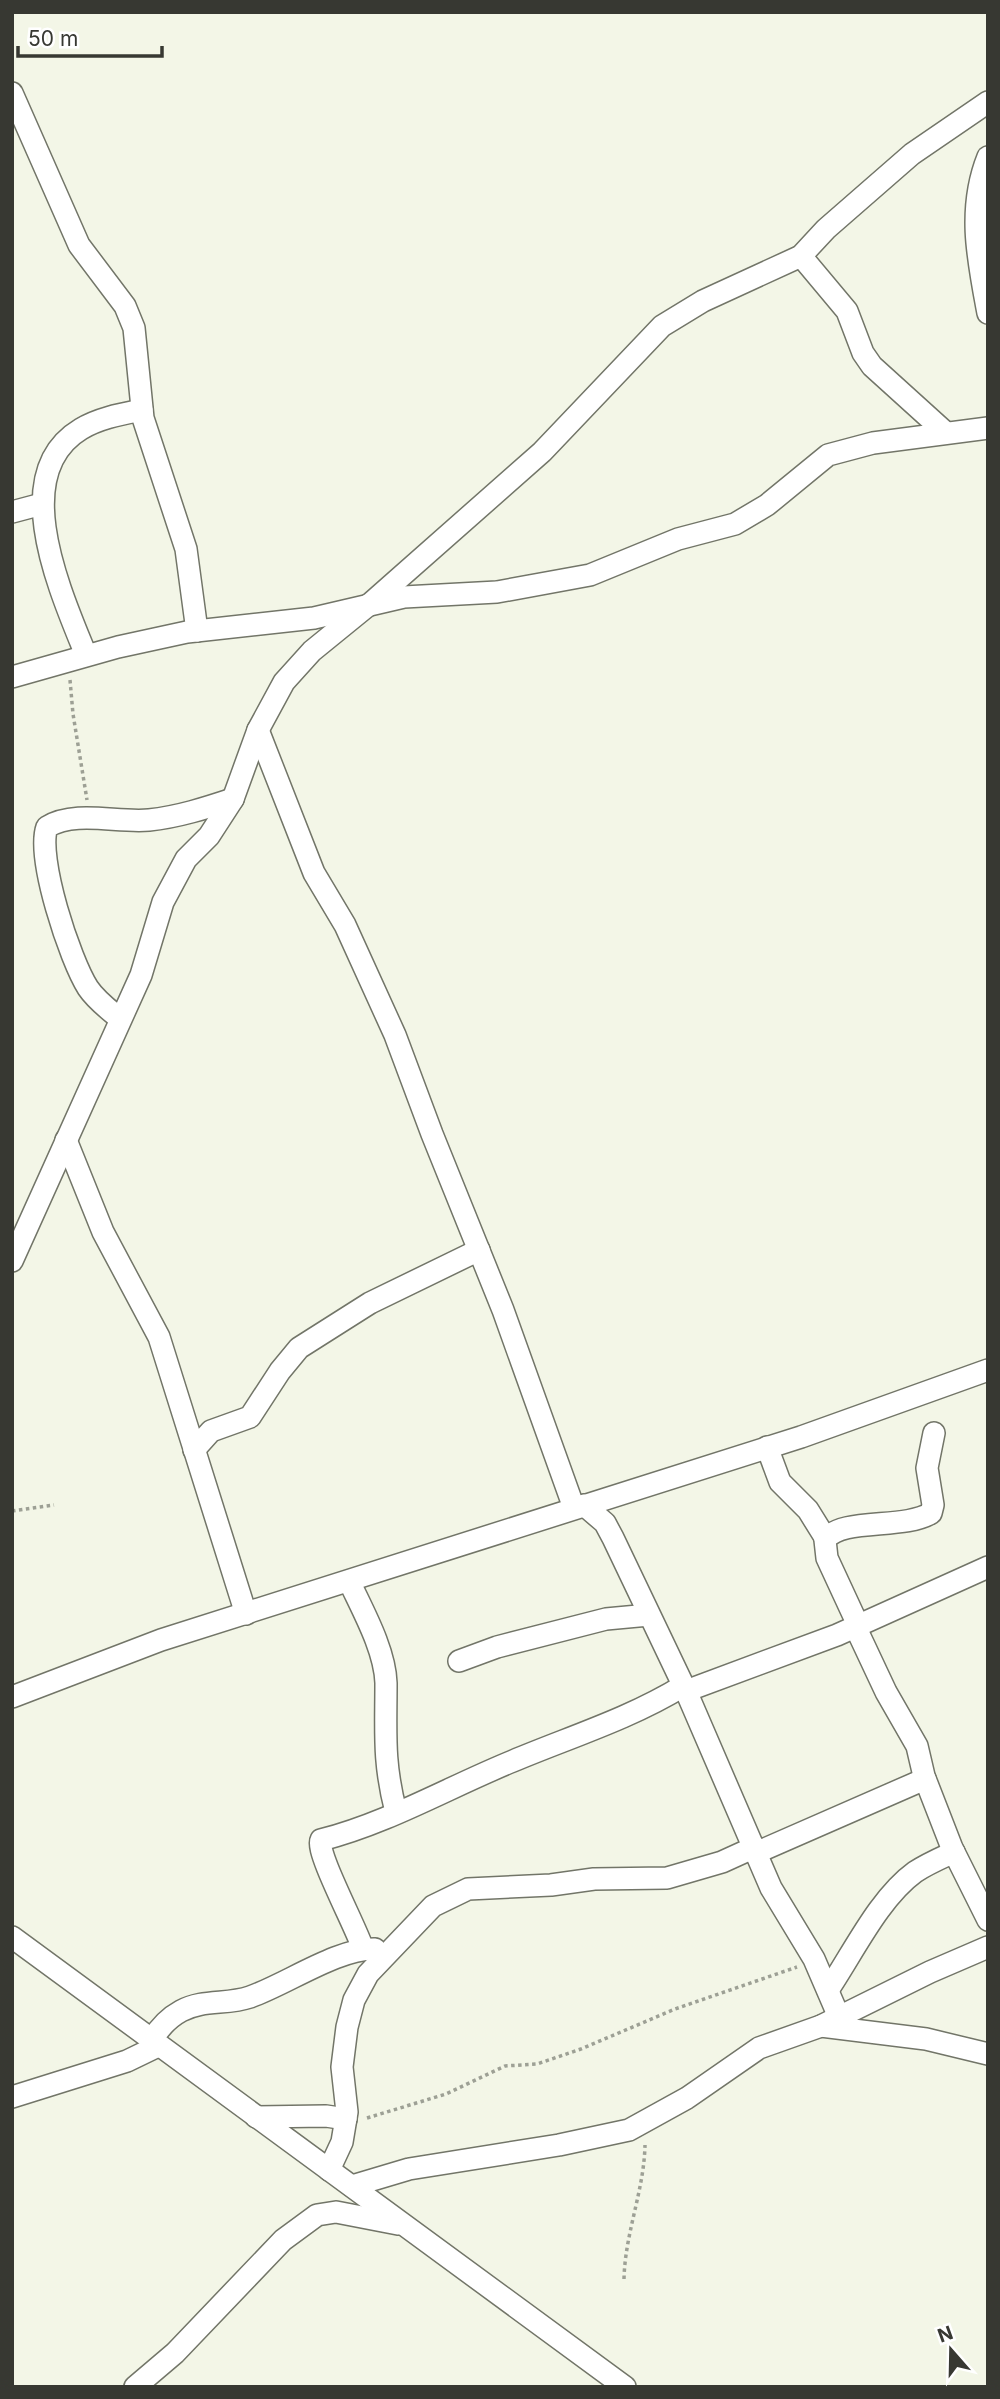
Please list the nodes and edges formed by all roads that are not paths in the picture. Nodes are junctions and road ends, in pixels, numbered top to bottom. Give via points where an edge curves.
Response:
1 (12, 93) edge
2 (988, 102) edge
3 (988, 158) edge
4 (801, 256) junction
5 (988, 313) edge
6 (142, 410) junction
7 (988, 428) edge
8 (946, 433) junction
9 (42, 504) junction
10 (12, 512) edge
11 (372, 603) junction
12 (197, 631) junction
13 (77, 658) junction
14 (12, 677) edge
15 (258, 730) junction
16 (233, 799) junction
17 (119, 1018) junction
18 (65, 1140) junction
19 (479, 1250) junction
20 (12, 1261) edge
21 (988, 1370) edge
22 (934, 1433) dead end
23 (767, 1447) junction
24 (194, 1451) junction
25 (579, 1507) junction
26 (826, 1539) junction
27 (988, 1567) edge
28 (349, 1581) junction
29 (246, 1614) junction
30 (649, 1615) junction
31 (857, 1626) junction
32 (459, 1661) dead end
33 (684, 1689) junction
34 (12, 1696) edge
35 (925, 1779) junction
36 (396, 1812) junction
37 (756, 1849) junction
38 (954, 1852) junction
39 (988, 1920) edge
40 (12, 1937) edge
41 (988, 1947) edge
42 (363, 1949) junction
43 (390, 1949) junction
44 (828, 1990) junction
45 (830, 2021) junction
46 (154, 2044) junction
47 (988, 2054) edge
48 (12, 2097) edge
49 (256, 2118) junction
50 (345, 2122) junction
51 (330, 2170) junction
52 (352, 2186) junction
53 (405, 2225) junction
54 (135, 2387) edge
55 (625, 2387) edge

1 - 6 street via 79,245 130,316
2 - 4 street via 903,161
3 - 5 street via 975,206
4 - 8 street via 847,311 873,366
4 - 11 street via 668,321 542,452
6 - 9 street via 102,419 69,439 44,482
6 - 12 street via 186,549
7 - 8 street
8 - 11 street via 873,443 828,455 775,499 735,524 678,539 590,575 497,592
9 - 10 street
9 - 13 street
11 - 12 street via 314,618
11 - 15 street via 293,671
12 - 13 street
13 - 14 street
15 - 16 street
15 - 19 street via 314,873 345,925 382,1004
16 - 17 street via 175,878 141,975
16 - 17 street via 176,816 55,822 47,827 44,860 79,973 89,990
17 - 18 street
18 - 20 street
18 - 24 street via 103,1232 159,1337
19 - 24 street via 370,1303 299,1348 250,1417 211,1432
19 - 25 street
21 - 23 street
22 - 26 street via 927,1468 931,1513 906,1523 853,1527
23 - 25 street
23 - 26 street via 780,1482 808,1510
24 - 29 street
25 - 28 street
25 - 30 street via 605,1523
26 - 31 street via 827,1558
27 - 31 street
28 - 29 street
28 - 36 street via 382,1663 384,1740
29 - 34 street via 161,1640
30 - 32 street via 606,1619
30 - 33 street
31 - 33 street
31 - 35 street via 886,1692 917,1746
33 - 36 street via 602,1728
33 - 37 street
35 - 37 street
35 - 38 street
36 - 42 street via 319,1842
37 - 43 street via 667,1878 468,1889 433,1906
37 - 44 street via 771,1888
38 - 39 street
38 - 44 street via 913,1873 902,1885
40 - 46 street
41 - 45 street
42 - 43 street
42 - 46 street via 351,1950 246,1998 183,2009 163,2023
43 - 50 street via 368,1974 354,2000 342,2067
44 - 45 street
45 - 47 street
45 - 52 street via 759,2048 629,2130 409,2169
46 - 48 street via 127,2061
46 - 49 street
49 - 50 street via 326,2116
49 - 51 street
50 - 51 street
51 - 52 street
52 - 53 street
53 - 54 street via 336,2212 317,2215 283,2240 175,2353
53 - 55 street

